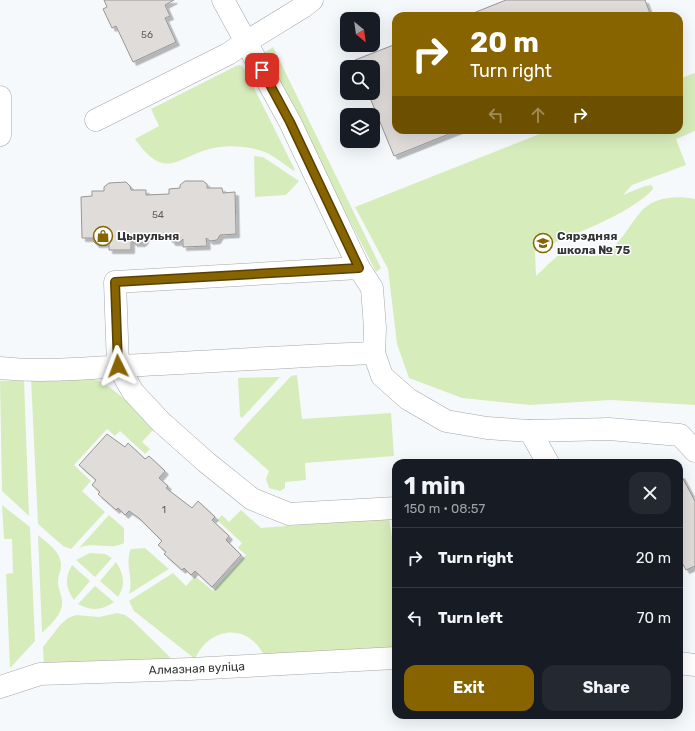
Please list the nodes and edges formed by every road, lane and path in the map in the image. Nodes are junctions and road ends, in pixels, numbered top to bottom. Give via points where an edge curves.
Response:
1 (223, 0) edge
2 (312, 0) edge
3 (246, 42) junction
4 (0, 97) edge
5 (96, 120) dead end
6 (0, 135) edge
7 (359, 268) junction
8 (374, 353) junction
9 (118, 366) junction
10 (0, 368) edge
11 (530, 431) junction
12 (695, 451) edge
13 (546, 459) edge
14 (392, 508) edge
15 (392, 658) edge
16 (683, 664) edge
17 (695, 665) edge
18 (0, 687) edge

1 - 3 street
2 - 3 street
3 - 5 street via 228,54
3 - 7 street via 290,122
4 - 6 street
7 - 8 street via 372,288
7 - 9 street via 115,282
8 - 9 street
8 - 11 street via 382,376 408,399 446,421 487,428
9 - 10 street via 28,371
9 - 14 street via 133,392 161,422 252,498 289,514
11 - 12 street via 609,429 680,435
11 - 13 street
15 - 18 street, Алмазная вуліца via 40,674
16 - 17 street

